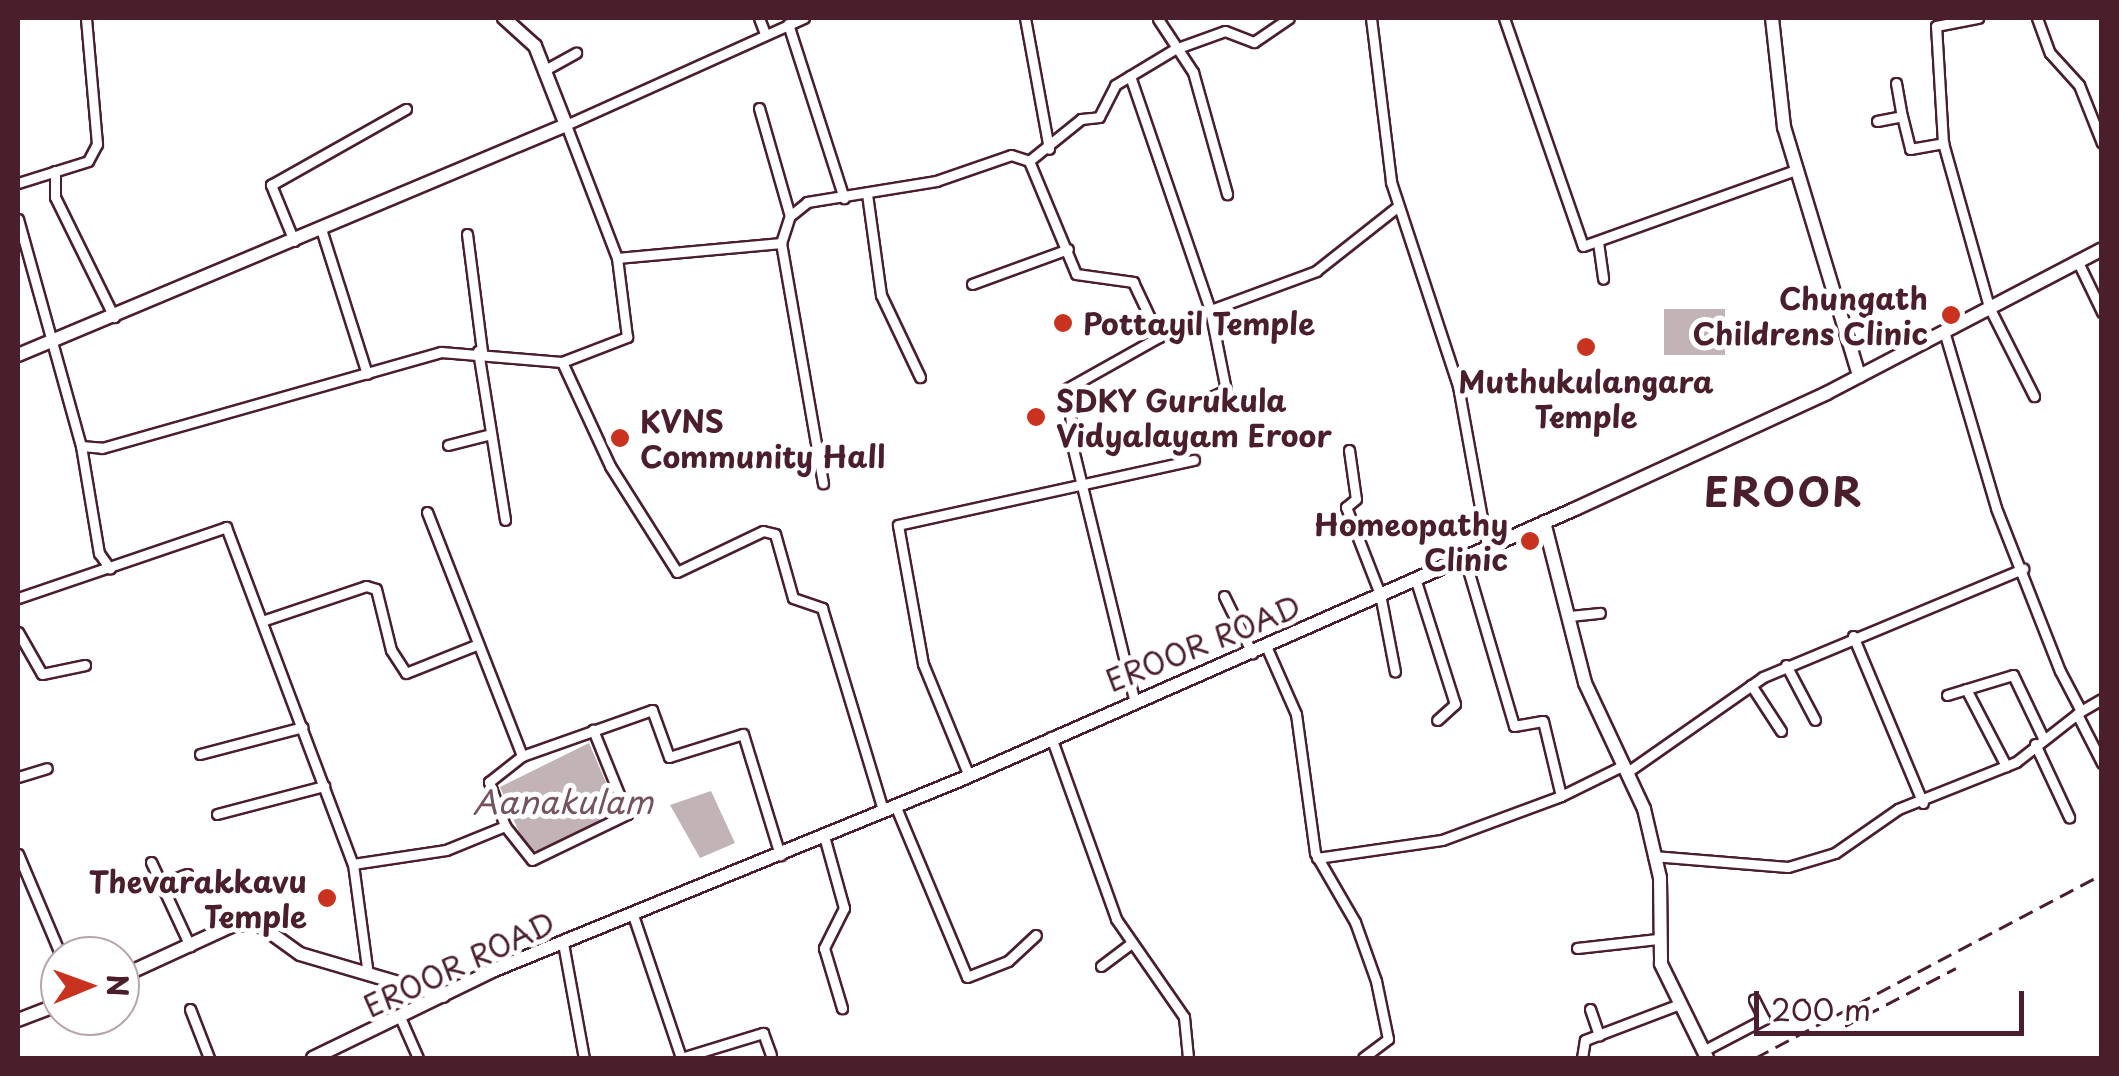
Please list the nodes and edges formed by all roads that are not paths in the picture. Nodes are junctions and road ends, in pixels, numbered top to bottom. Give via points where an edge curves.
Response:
1 (86, 18) edge
2 (504, 18) edge
3 (759, 18) edge
4 (804, 18) edge
5 (1025, 18) edge
6 (1221, 18) edge
7 (1289, 18) edge
8 (1371, 18) edge
9 (1504, 18) edge
10 (1772, 18) edge
11 (1978, 18) edge
12 (2037, 18) edge
13 (1158, 19) edge
14 (788, 24) junction
15 (1225, 31) junction
16 (765, 34) junction
17 (1175, 49) junction
18 (576, 53) dead end
19 (543, 71) junction
20 (1130, 76) junction
21 (1896, 83) dead end
22 (759, 108) dead end
23 (406, 109) dead end
24 (1902, 116) junction
25 (1877, 121) dead end
26 (566, 125) junction
27 (1943, 142) junction
28 (2102, 143) edge
29 (1049, 148) junction
30 (1029, 162) junction
31 (1798, 169) junction
32 (54, 171) junction
33 (18, 183) edge
34 (866, 194) junction
35 (1227, 194) dead end
36 (844, 198) junction
37 (1397, 206) junction
38 (790, 216) junction
39 (18, 219) edge
40 (321, 229) junction
41 (467, 234) dead end
42 (294, 241) junction
43 (1598, 242) junction
44 (781, 243) junction
45 (1068, 249) junction
46 (2102, 249) edge
47 (617, 258) junction
48 (2077, 260) junction
49 (1604, 280) dead end
50 (972, 284) dead end
51 (1989, 307) junction
52 (1210, 310) junction
53 (2102, 312) edge
54 (115, 320) junction
55 (1944, 331) junction
56 (1159, 337) junction
57 (54, 342) junction
58 (480, 351) junction
59 (18, 355) edge
60 (562, 362) junction
61 (367, 374) junction
62 (920, 376) dead end
63 (1859, 376) junction
64 (2034, 396) dead end
65 (1202, 401) dead end
66 (491, 434) junction
67 (80, 446) junction
68 (448, 446) dead end
69 (1349, 450) dead end
70 (1194, 460) dead end
71 (822, 483) dead end
72 (1084, 490) junction
73 (427, 512) dead end
74 (505, 520) dead end
75 (1544, 522) junction
76 (1487, 546) junction
77 (1464, 556) junction
78 (110, 569) junction
79 (2023, 569) junction
80 (1416, 578) junction
81 (1380, 594) junction
82 (1224, 596) dead end
83 (18, 598) edge
84 (1600, 612) dead end
85 (1570, 616) junction
86 (262, 621) junction
87 (18, 632) edge
88 (1853, 636) junction
89 (476, 645) junction
90 (1266, 646) junction
91 (1252, 653) junction
92 (85, 665) dead end
93 (1786, 665) junction
94 (1395, 672) dead end
95 (1751, 685) junction
96 (1966, 690) junction
97 (1946, 695) dead end
98 (2102, 699) edge
99 (1134, 700) junction
100 (2079, 712) junction
101 (1436, 720) dead end
102 (1814, 720) dead end
103 (303, 727) junction
104 (593, 730) junction
105 (1781, 731) dead end
106 (1051, 737) junction
107 (2039, 741) junction
108 (200, 754) dead end
109 (522, 756) junction
110 (2102, 763) edge
111 (2006, 766) junction
112 (46, 768) dead end
113 (1624, 770) junction
114 (970, 776) junction
115 (18, 777) edge
116 (324, 786) junction
117 (1561, 796) junction
118 (1923, 802) junction
119 (889, 807) junction
120 (217, 814) dead end
121 (2068, 817) dead end
122 (504, 826) junction
123 (824, 836) junction
124 (18, 854) edge
125 (780, 855) junction
126 (1654, 856) junction
127 (1317, 858) junction
128 (151, 862) dead end
129 (353, 864) junction
130 (187, 874) dead end
131 (161, 884) junction
132 (632, 915) junction
133 (53, 936) edge
134 (1036, 936) dead end
135 (1657, 939) junction
136 (563, 943) junction
137 (1130, 944) junction
138 (190, 946) junction
139 (1577, 948) dead end
140 (1100, 966) dead end
141 (140, 968) edge
142 (368, 975) junction
143 (443, 996) junction
144 (1754, 999) dead end
145 (1680, 1004) junction
146 (842, 1008) dead end
147 (1590, 1009) dead end
148 (190, 1010) dead end
149 (400, 1017) junction
150 (1599, 1035) junction
151 (344, 1052) edge
152 (771, 1055) dead end
153 (1703, 1056) edge
154 (209, 1058) edge
155 (313, 1058) edge
156 (418, 1058) edge
157 (584, 1058) edge
158 (681, 1058) edge
159 (1188, 1058) edge
160 (1364, 1058) edge
161 (1582, 1058) edge

1 - 32 street via 98,144 88,161
2 - 19 main road via 535,46
3 - 16 street
4 - 14 street
5 - 29 street
6 - 15 street
7 - 15 street via 1254,42
8 - 37 street
9 - 43 street via 1574,238 1583,246
10 - 31 main road via 1774,82
11 - 27 street via 1936,26
12 - 28 street via 2050,53 2079,85
13 - 17 street
14 - 16 street
14 - 36 street
15 - 17 street
16 - 26 street
17 - 20 street
17 - 35 street via 1193,72
18 - 19 street
19 - 26 main road
20 - 29 street via 1115,86 1099,117 1081,119
20 - 52 street
21 - 24 street
22 - 38 street
23 - 42 street via 271,185
24 - 25 street
24 - 27 street via 1910,149
26 - 40 main road
26 - 47 street
27 - 51 street
29 - 30 street
30 - 34 street via 1012,155
30 - 45 street
31 - 43 street
31 - 63 main road
32 - 33 street
32 - 54 street via 55,197
34 - 36 street
34 - 62 street via 881,294
36 - 38 street via 807,202
37 - 52 street via 1316,271
37 - 76 street via 1421,255 1458,386
38 - 44 street
39 - 57 street
40 - 42 main road
40 - 61 street
41 - 58 street
42 - 54 main road
43 - 49 street
44 - 47 street
44 - 71 street
45 - 50 street
45 - 56 street via 1085,281 1121,274 1134,282
46 - 48 main road, EROOR ROAD
47 - 60 street via 627,338
48 - 51 main road, EROOR ROAD
48 - 53 street
51 - 55 main road, EROOR ROAD
51 - 64 street
52 - 56 street
52 - 65 street via 1226,390
54 - 57 main road
55 - 63 main road, EROOR ROAD
55 - 79 street via 1996,508
56 - 72 street via 1068,388
57 - 59 main road
57 - 67 street
58 - 60 street
58 - 61 street via 441,352
58 - 66 street
60 - 119 street via 610,466 676,572 763,531 775,534 794,600 822,608
61 - 67 street via 102,448
63 - 75 main road, EROOR ROAD
66 - 68 street
66 - 74 street
67 - 78 street via 99,553
69 - 81 street via 1356,499 1346,504
70 - 72 street
72 - 99 street
72 - 114 street via 898,525 922,664
73 - 89 street
75 - 76 main road, EROOR ROAD
75 - 85 main road
76 - 77 main road, EROOR ROAD
77 - 80 main road, EROOR ROAD
77 - 117 street via 1514,726 1543,722
78 - 83 street
78 - 86 street via 226,527
79 - 88 street
79 - 100 street
80 - 81 main road, EROOR ROAD
80 - 101 street via 1455,704
81 - 90 main road, EROOR ROAD
81 - 94 street
82 - 91 street
84 - 85 street
85 - 113 main road via 1586,684
86 - 89 street via 366,586 376,589 391,650 406,673
86 - 103 street
87 - 92 street via 42,674
88 - 93 street
88 - 118 street
89 - 109 street
90 - 91 main road, EROOR ROAD
90 - 127 street via 1300,734
91 - 99 main road, EROOR ROAD
93 - 95 street
93 - 102 street
95 - 105 street
95 - 113 street
96 - 97 street
96 - 107 street via 2013,675
96 - 111 street
98 - 100 street
99 - 106 main road, EROOR ROAD
100 - 107 street
100 - 110 street
103 - 108 street
103 - 116 street
104 - 109 street
104 - 122 street via 627,814 532,860
104 - 125 street via 652,710 669,757 743,734
106 - 114 main road, EROOR ROAD
106 - 137 street
107 - 111 street
107 - 121 street
109 - 122 street via 488,782
111 - 118 street
112 - 115 street
113 - 117 street
113 - 126 main road via 1644,809
114 - 119 main road, EROOR ROAD
116 - 120 street
116 - 129 street
117 - 127 street via 1442,840
118 - 126 street via 1879,819 1835,853 1788,867
119 - 123 main road, EROOR ROAD
119 - 134 street via 966,978 1008,962
122 - 129 street via 446,850
123 - 125 main road, EROOR ROAD
123 - 146 street via 844,908 824,948
124 - 133 street
125 - 132 main road, EROOR ROAD
126 - 135 main road
127 - 160 street via 1355,922 1376,981 1388,1039
128 - 131 street
129 - 142 street
130 - 131 street
131 - 138 street
132 - 136 main road, EROOR ROAD
132 - 158 street
135 - 139 street
135 - 145 main road
136 - 143 main road, EROOR ROAD
136 - 157 street
137 - 140 street
137 - 159 street via 1184,1017
138 - 141 main road
138 - 142 main road via 257,923 300,954
142 - 143 main road
143 - 149 main road, EROOR ROAD
144 - 153 street via 1764,1019
145 - 150 street
145 - 153 main road
147 - 150 street
148 - 154 street
149 - 151 main road, EROOR ROAD
149 - 156 street
150 - 161 street via 1585,1040
151 - 155 main road, EROOR ROAD
152 - 158 street via 763,1033

